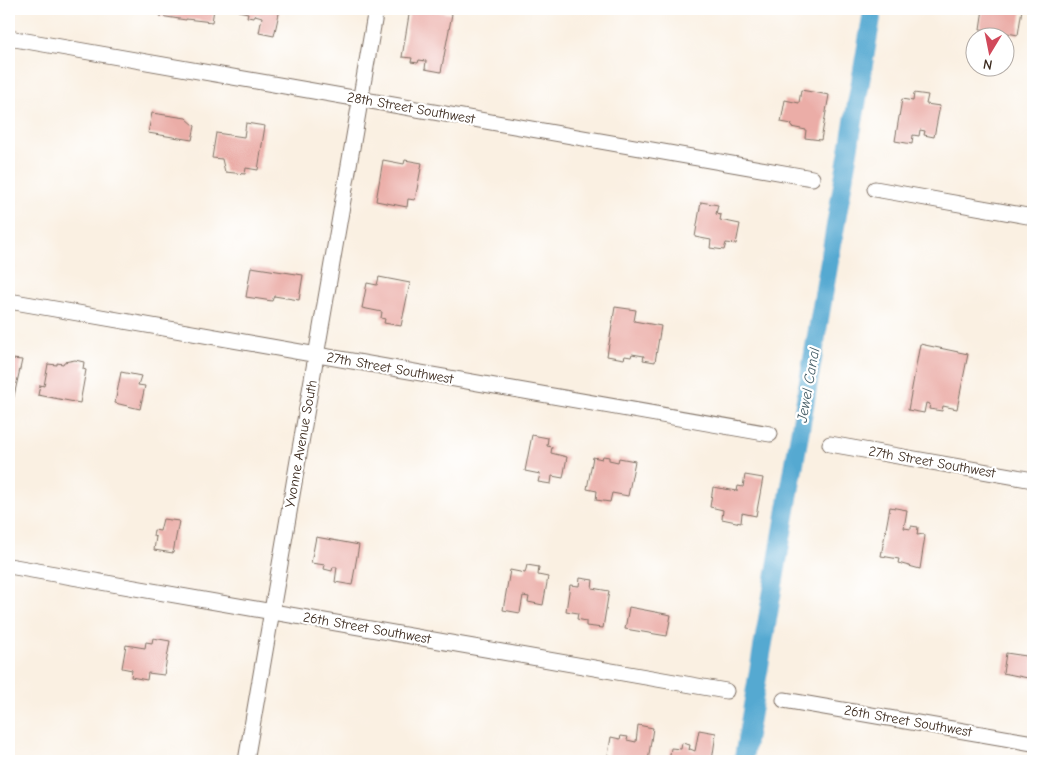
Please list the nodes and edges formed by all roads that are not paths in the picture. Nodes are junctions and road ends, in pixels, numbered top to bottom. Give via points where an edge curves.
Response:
1 (376, 9) edge
2 (9, 38) edge
3 (360, 99) junction
4 (812, 178) dead end
5 (876, 189) dead end
6 (1033, 217) edge
7 (9, 301) edge
8 (316, 355) junction
9 (770, 434) dead end
10 (830, 444) dead end
11 (1033, 480) edge
12 (9, 566) edge
13 (272, 612) junction
14 (726, 691) dead end
15 (784, 700) dead end
16 (1033, 743) edge
17 (246, 761) edge

1 - 3 street, Yvonne Avenue South
2 - 3 street, 28th Street Southwest
3 - 4 street, 28th Street Southwest
3 - 8 street, Yvonne Avenue South
5 - 6 street
7 - 8 street, 27th Street Southwest
8 - 9 street, 27th Street Southwest
8 - 13 street, Yvonne Avenue South
10 - 11 street, 27th Street Southwest
12 - 13 street, 26th Street Southwest
13 - 14 street, 26th Street Southwest
13 - 17 street, Yvonne Avenue South
15 - 16 street, 26th Street Southwest

